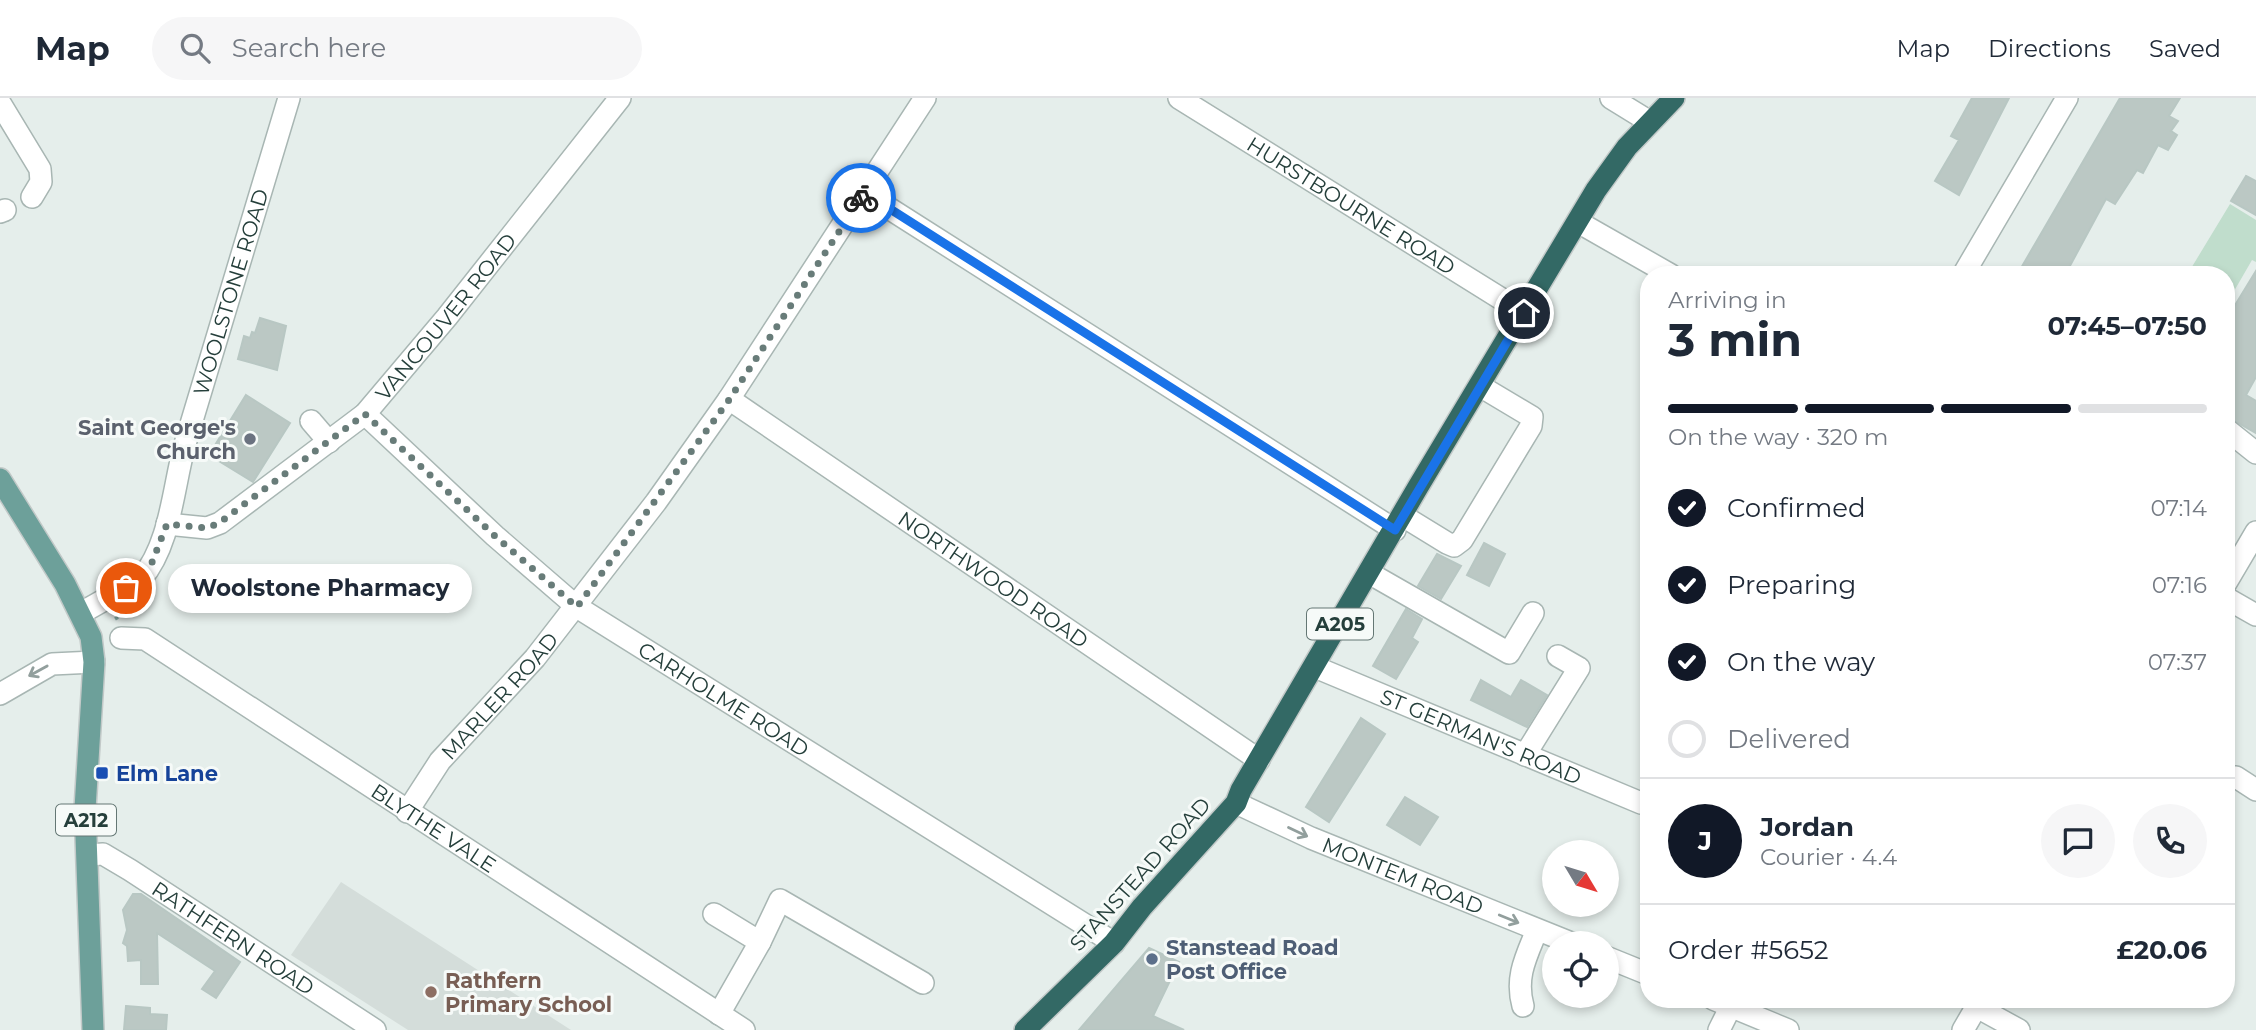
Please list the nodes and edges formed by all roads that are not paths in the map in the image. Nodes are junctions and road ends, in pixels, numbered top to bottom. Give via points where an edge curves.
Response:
1 (289, 98) edge
2 (620, 98) edge
3 (925, 98) edge
4 (1179, 98) edge
5 (1611, 98) edge
6 (1674, 98) edge
7 (2067, 98) edge
8 (0, 103) edge
9 (1650, 122) junction
10 (865, 193) junction
11 (32, 197) dead end
12 (1578, 222) junction
13 (1655, 266) edge
14 (1968, 266) edge
15 (1524, 313) junction
16 (1480, 386) junction
17 (729, 400) junction
18 (365, 414) junction
19 (312, 421) dead end
20 (2235, 436) edge
21 (329, 442) junction
22 (2256, 453) edge
23 (0, 480) edge
24 (1399, 523) junction
25 (167, 524) junction
26 (2256, 532) edge
27 (2235, 568) edge
28 (1369, 573) junction
29 (2235, 603) edge
30 (577, 607) junction
31 (81, 613) junction
32 (1533, 613) dead end
33 (2256, 615) edge
34 (121, 638) dead end
35 (1558, 656) dead end
36 (94, 662) junction
37 (1315, 667) junction
38 (0, 694) edge
39 (1525, 755) junction
40 (1259, 760) junction
41 (2235, 777) edge
42 (2256, 790) edge
43 (1236, 803) junction
44 (1640, 803) edge
45 (407, 812) junction
46 (88, 855) junction
47 (714, 914) dead end
48 (1537, 930) junction
49 (1542, 932) edge
50 (760, 942) junction
51 (1114, 943) junction
52 (1619, 962) edge
53 (1640, 971) edge
54 (923, 983) dead end
55 (1523, 1006) dead end
56 (1721, 1008) edge
57 (1734, 1008) edge
58 (1976, 1008) edge
59 (1986, 1008) edge
60 (719, 1014) junction
61 (1030, 1029) edge
62 (93, 1030) edge
63 (375, 1030) edge
64 (744, 1030) edge
65 (1719, 1030) edge
66 (1788, 1030) edge
67 (1963, 1030) edge
68 (2019, 1030) edge

1 - 25 street, WOOLSTONE ROAD via 181,460
2 - 18 street, VANCOUVER ROAD
3 - 10 street, MARLER ROAD
4 - 15 street, HURSTBOURNE ROAD
5 - 9 street
6 - 9 highway, STANSTEAD ROAD / A205
7 - 14 street
8 - 11 street via 40,169 41,182
9 - 12 highway, STANSTEAD ROAD / A205 via 1612,167
10 - 17 street, MARLER ROAD
10 - 24 street
12 - 13 street
12 - 15 highway, STANSTEAD ROAD / A205
15 - 16 highway, STANSTEAD ROAD / A205
16 - 24 highway, STANSTEAD ROAD / A205
16 - 24 street via 1532,417 1531,426 1454,546
17 - 30 street, MARLER ROAD
17 - 40 street, NORTHWOOD ROAD
18 - 21 street, VANCOUVER ROAD
18 - 30 street, CARHOLME ROAD
19 - 21 street
20 - 22 street
21 - 25 street, VANCOUVER ROAD via 219,523 207,528
23 - 31 main road, A212
24 - 28 highway, STANSTEAD ROAD / A205
25 - 31 street, WOOLSTONE ROAD via 141,579
26 - 27 street
28 - 32 street via 1509,653
28 - 37 highway, STANSTEAD ROAD / A205
29 - 33 street
30 - 45 street, MARLER ROAD via 440,761
30 - 51 street, CARHOLME ROAD
31 - 36 main road, A212 via 90,633
34 - 45 street, BLYTHE VALE via 145,639
35 - 39 street via 1579,668
36 -> 38 street via 52,664
36 - 46 main road, A212 via 85,795
37 - 39 street, ST GERMAN'S ROAD
37 - 40 highway, STANSTEAD ROAD / A205
39 - 44 street, ST GERMAN'S ROAD
40 - 43 highway, STANSTEAD ROAD / A205
41 - 42 street
43 -> 48 street, MONTEM ROAD
43 - 51 highway, STANSTEAD ROAD / A205
45 - 60 street, BLYTHE VALE
46 - 62 main road, A212
46 - 63 street, RATHFERN ROAD via 103,854 130,870
47 - 50 street
48 - 49 street, MONTEM ROAD
48 - 55 street via 1519,976
50 - 54 street via 780,900
50 - 60 street
51 - 61 highway, STANSTEAD ROAD / A205
52 - 53 street
56 - 65 street
57 - 66 street
58 - 67 street
59 - 68 street
60 - 64 street, BLYTHE VALE

